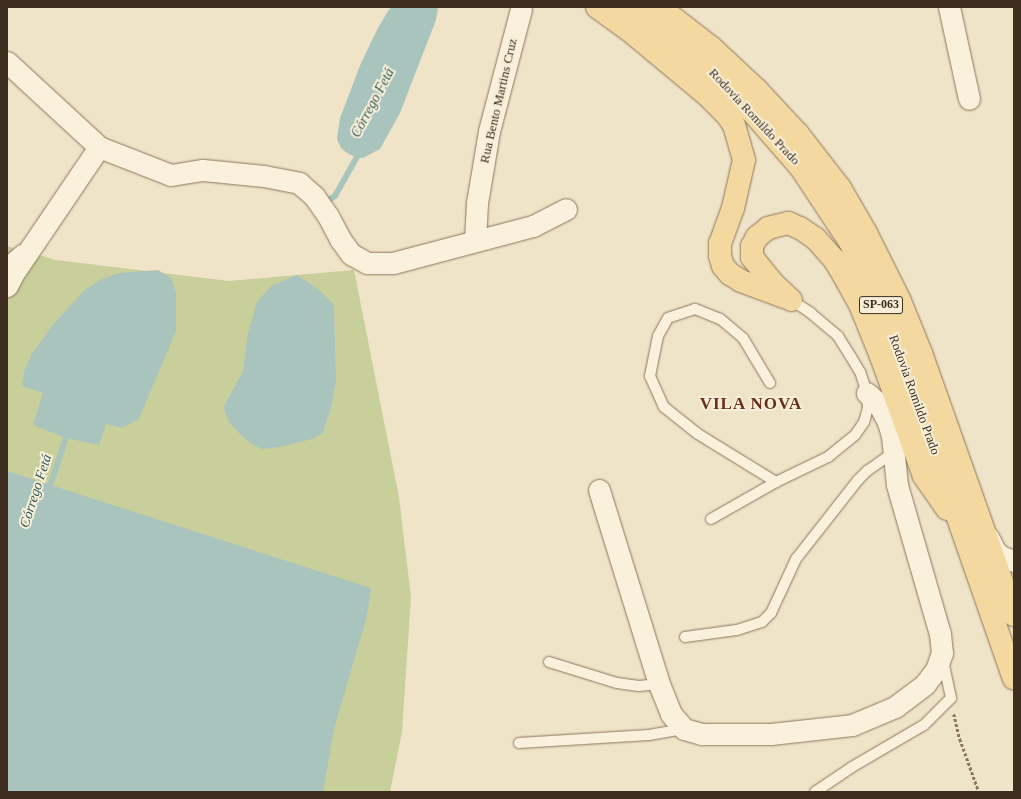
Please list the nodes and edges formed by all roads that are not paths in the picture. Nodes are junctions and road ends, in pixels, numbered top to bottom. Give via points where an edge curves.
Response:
1 (597, 7) edge
2 (628, 7) edge
3 (660, 7) edge
4 (949, 7) edge
5 (521, 9) dead end
6 (7, 62) edge
7 (969, 99) dead end
8 (99, 147) junction
9 (566, 209) dead end
10 (42, 231) junction
11 (475, 241) junction
12 (7, 262) edge
13 (7, 286) edge
14 (791, 300) junction
15 (900, 301) junction
16 (770, 383) dead end
17 (867, 393) junction
18 (894, 452) junction
19 (776, 482) junction
20 (598, 490) dead end
21 (711, 519) dead end
22 (964, 533) junction
23 (1014, 561) edge
24 (1014, 615) edge
25 (685, 637) dead end
26 (942, 653) junction
27 (549, 662) dead end
28 (1014, 678) edge
29 (658, 684) junction
30 (684, 729) junction
31 (519, 743) dead end
32 (815, 792) edge

1 - 14 main road via 695,85 734,125 744,160 733,208 720,244 723,266 741,281
2 - 22 main road, Rodovia Romildo Prado / SP-063 via 704,64 734,93 801,168 832,213 850,242 881,305
3 - 15 main road, Rodovia Romildo Prado / SP-063 via 712,48 757,90 798,134 840,188
4 - 7 street
5 - 11 street, Rua Bento Martins Cruz via 489,131
6 - 8 street
8 - 10 street
8 - 11 street via 171,175 203,170 264,176 299,183 314,196 351,254 368,264 393,263
9 - 11 street via 533,226
10 - 12 lane
10 - 13 street via 12,274
14 - 17 lane via 838,336 860,372
14 - 22 main road via 752,257 752,246 757,237 768,228 788,223 815,238 834,258 861,307 924,476
15 - 23 street via 991,544 1002,557
15 - 24 main road, Rodovia Romildo Prado / SP-063 via 924,360
16 - 19 lane via 743,338 720,319 695,309 668,318 658,336 650,376 664,407 698,434
17 - 18 street via 884,413 892,436
17 - 19 lane via 868,408 864,422 855,435 828,457
18 - 25 lane via 858,480 796,559 771,613 762,622 738,630
18 - 26 street via 897,485 940,634
19 - 21 lane
20 - 29 street
22 - 28 main road, Rodovia Romildo Prado / SP-063
26 - 30 street via 936,670 925,684 895,707 852,725 771,734 701,734
26 - 32 lane via 951,698 924,725
27 - 29 lane via 617,682 639,686
29 - 30 street via 671,714
30 - 31 lane via 649,735

